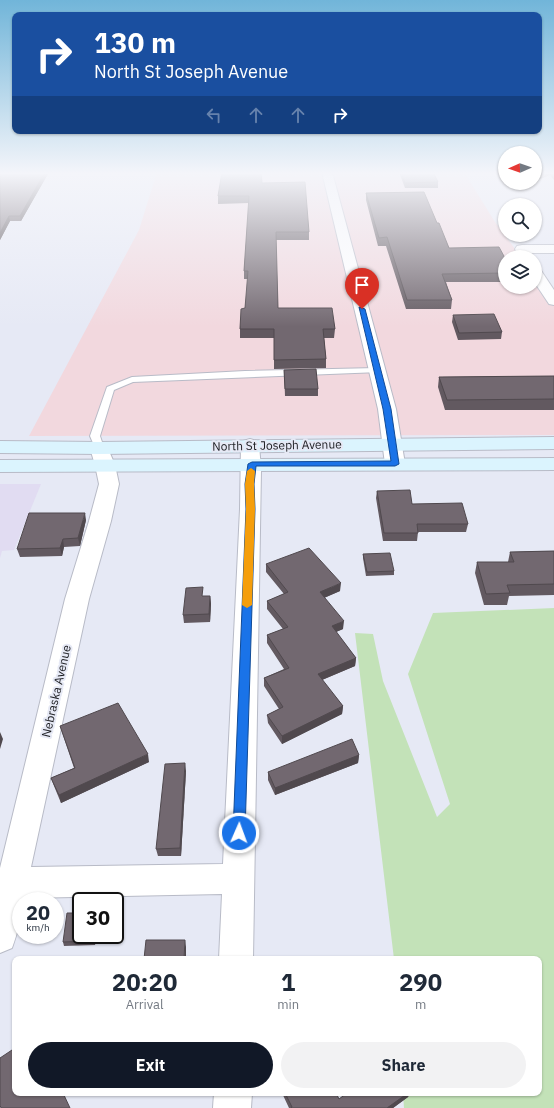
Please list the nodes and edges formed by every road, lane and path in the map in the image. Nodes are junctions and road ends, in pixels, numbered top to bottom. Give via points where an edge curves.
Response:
1 (340, 224) edge
2 (554, 249) edge
3 (542, 251) edge
4 (542, 283) edge
5 (554, 301) edge
6 (377, 370) junction
7 (554, 443) edge
8 (391, 444) junction
9 (0, 447) edge
10 (251, 455) junction
11 (102, 456) junction
12 (395, 464) junction
13 (554, 464) edge
14 (0, 466) edge
15 (237, 879) junction
16 (13, 883) junction
17 (0, 936) edge
18 (236, 956) edge
19 (233, 1096) edge
20 (232, 1108) edge

1 - 6 street
2 - 3 street
4 - 5 street
6 - 8 street via 387,409
6 - 11 lane via 132,380 110,389 95,436
7 - 8 main road, North St Joseph Avenue
8 - 10 main road, North St Joseph Avenue
8 - 12 street
9 - 11 main road, North St Joseph Avenue
10 - 11 main road, North St Joseph Avenue
10 - 12 main road, North St Joseph Avenue
10 - 15 street
11 - 14 main road, North St Joseph Avenue
11 - 16 street, Nebraska Avenue via 108,484 77,599
12 - 13 main road, North St Joseph Avenue
15 - 16 street
15 - 18 street
16 - 17 street, Nebraska Avenue
19 - 20 street

